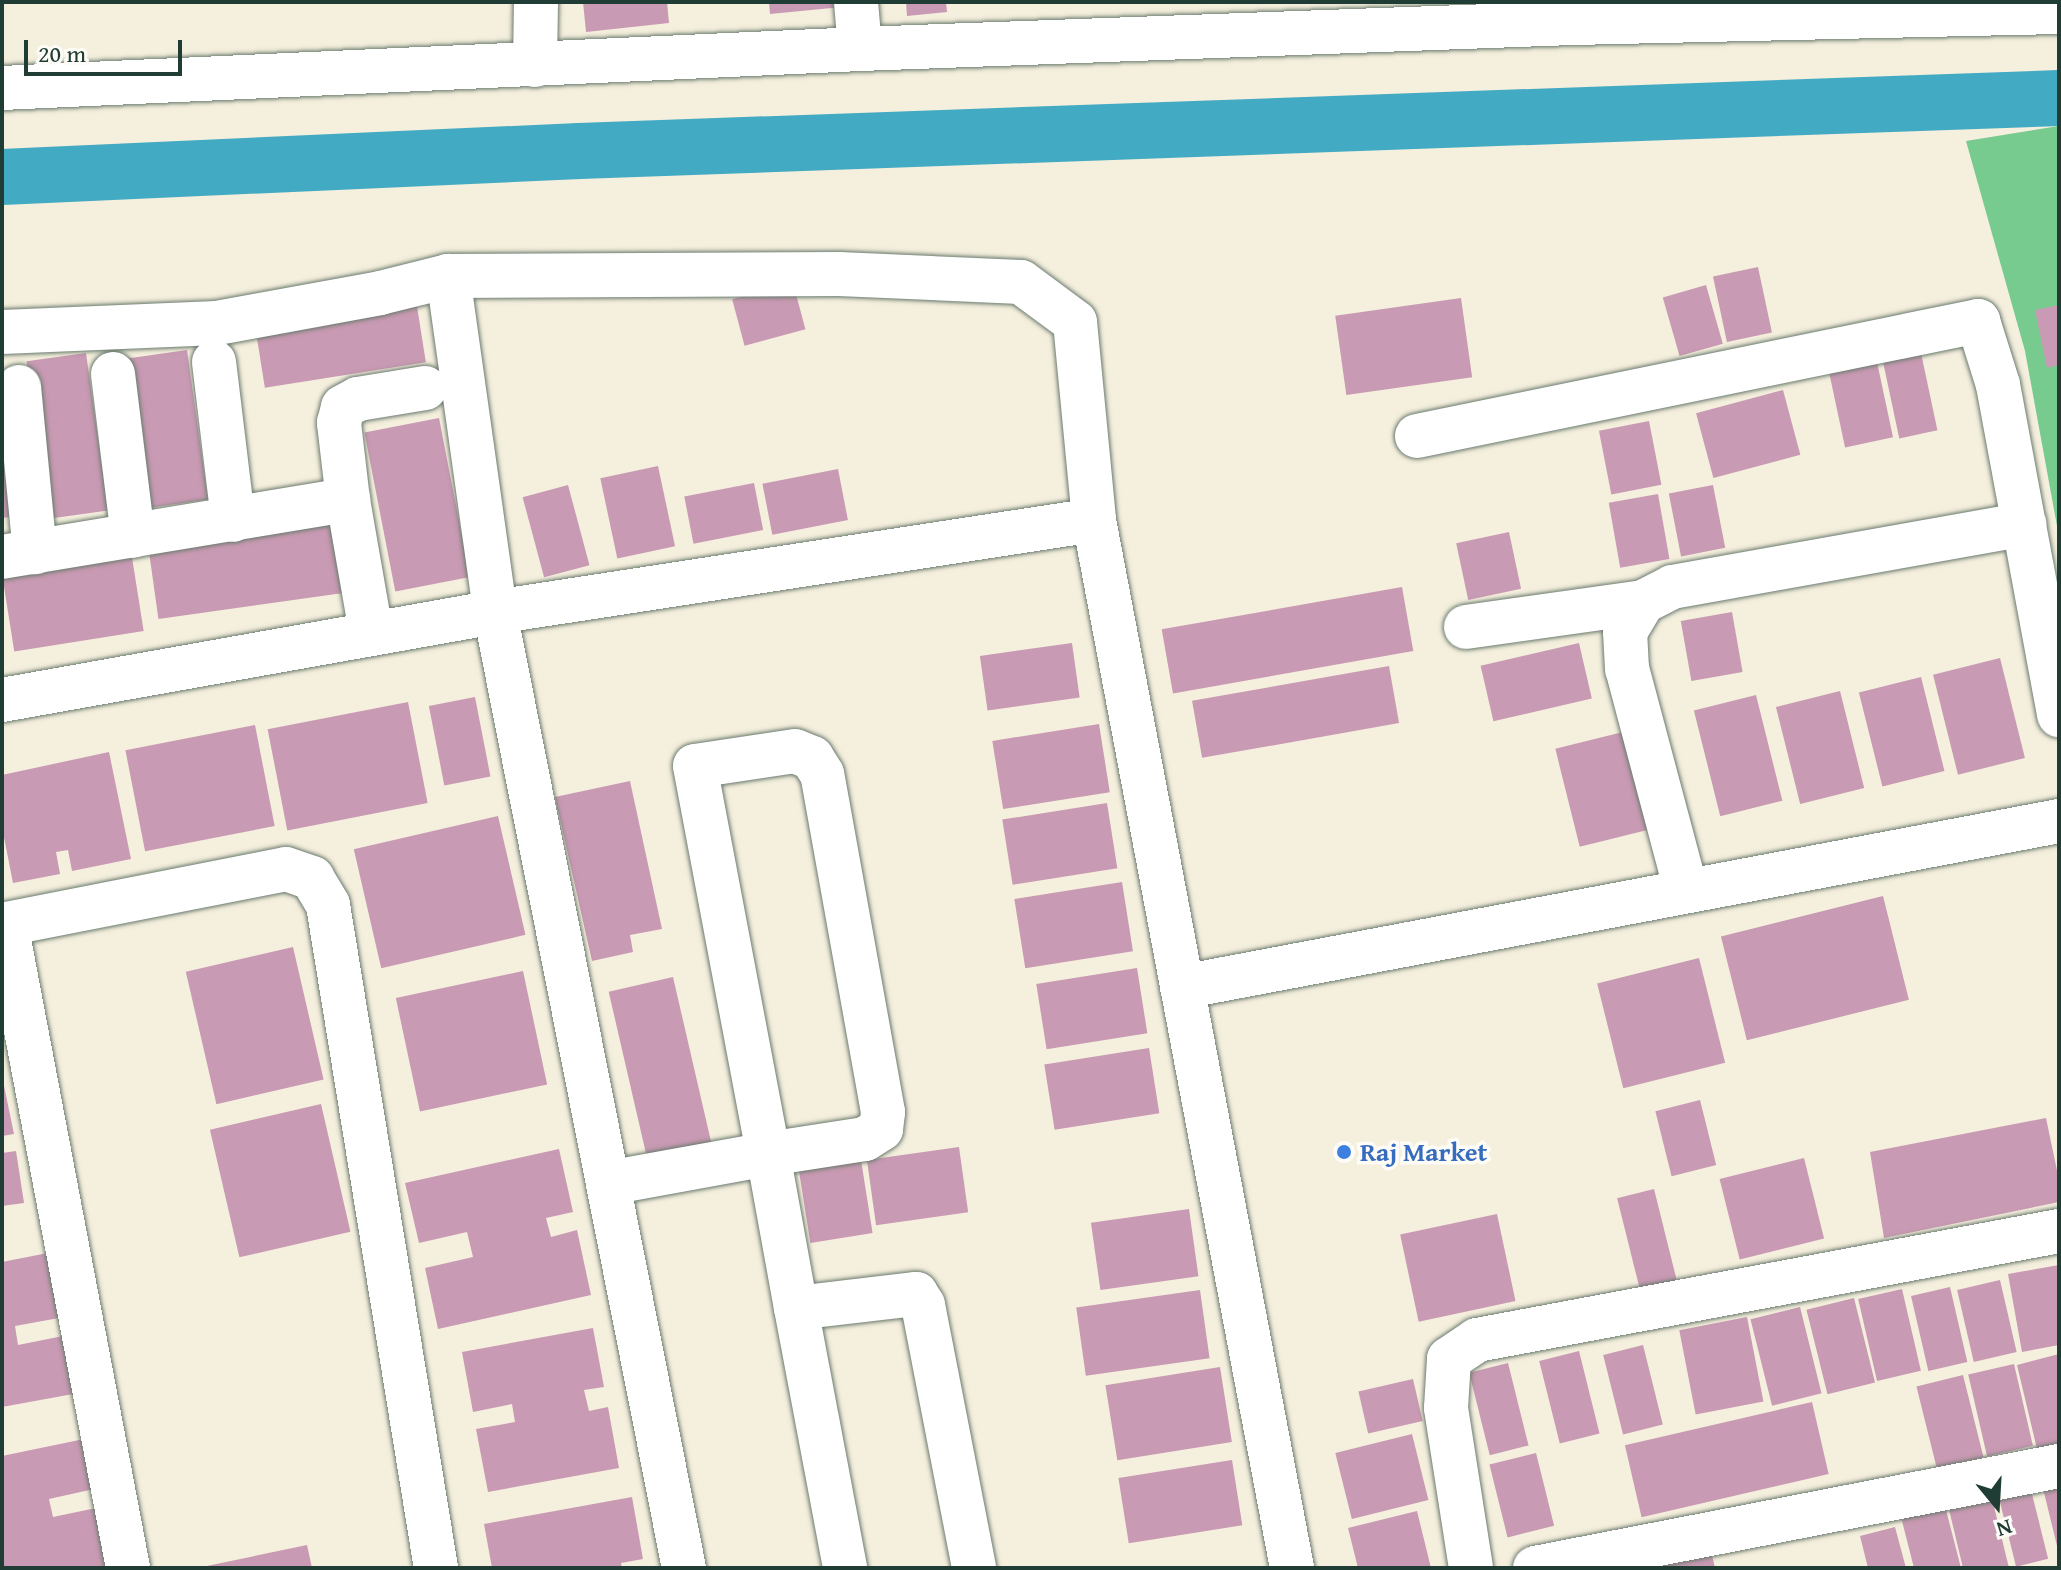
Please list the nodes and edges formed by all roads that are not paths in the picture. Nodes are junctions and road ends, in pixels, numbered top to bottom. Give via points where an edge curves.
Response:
1 (536, 2) edge
2 (856, 2) edge
3 (2059, 12) edge
4 (860, 49) junction
5 (535, 65) junction
6 (2, 88) edge
7 (448, 276) junction
8 (2, 332) edge
9 (214, 362) dead end
10 (113, 374) dead end
11 (19, 387) dead end
12 (425, 388) dead end
13 (1417, 436) dead end
14 (348, 500) junction
15 (233, 520) junction
16 (1094, 520) junction
17 (2024, 524) junction
18 (133, 536) junction
19 (19, 554) edge
20 (1643, 602) junction
21 (495, 612) junction
22 (1466, 627) dead end
23 (371, 632) junction
24 (2, 700) edge
25 (2059, 715) edge
26 (2059, 821) edge
27 (1686, 890) junction
28 (4, 914) edge
29 (1182, 987) junction
30 (768, 1154) junction
31 (608, 1183) junction
32 (2059, 1231) edge
33 (796, 1308) junction
34 (2059, 1466) edge
35 (128, 1568) edge
36 (436, 1568) edge
37 (684, 1568) edge
38 (845, 1568) edge
39 (974, 1568) edge
40 (1292, 1568) edge
41 (1471, 1568) edge
42 (1535, 1568) edge

1 - 5 street
2 - 4 street
3 - 4 street
4 - 5 street
5 - 6 street
7 - 8 street via 217,323
7 - 16 street via 839,274 1021,282 1075,322
7 - 21 street
9 - 15 street
10 - 18 street
11 - 19 street
12 - 14 street via 358,399 343,407 339,423
13 - 17 street via 1978,321 1998,385
14 - 15 street
14 - 23 street
15 - 18 street
16 - 21 street
16 - 29 street
17 - 20 street via 1672,587
17 - 25 street
18 - 19 street
20 - 22 street
20 - 27 street via 1625,632 1627,669
21 - 23 street
21 - 31 street
23 - 24 street
26 - 27 street
27 - 29 street
28 - 35 street
28 - 36 street via 286,869 312,878 328,905
29 - 40 street
30 - 30 street via 695,766 795,751 812,758 822,774 883,1112 881,1129 865,1139
30 - 31 street
30 - 33 street
31 - 37 street
32 - 41 street via 1477,1340 1449,1359 1446,1408
33 - 38 street
33 - 39 street via 916,1294 923,1305
34 - 42 street

